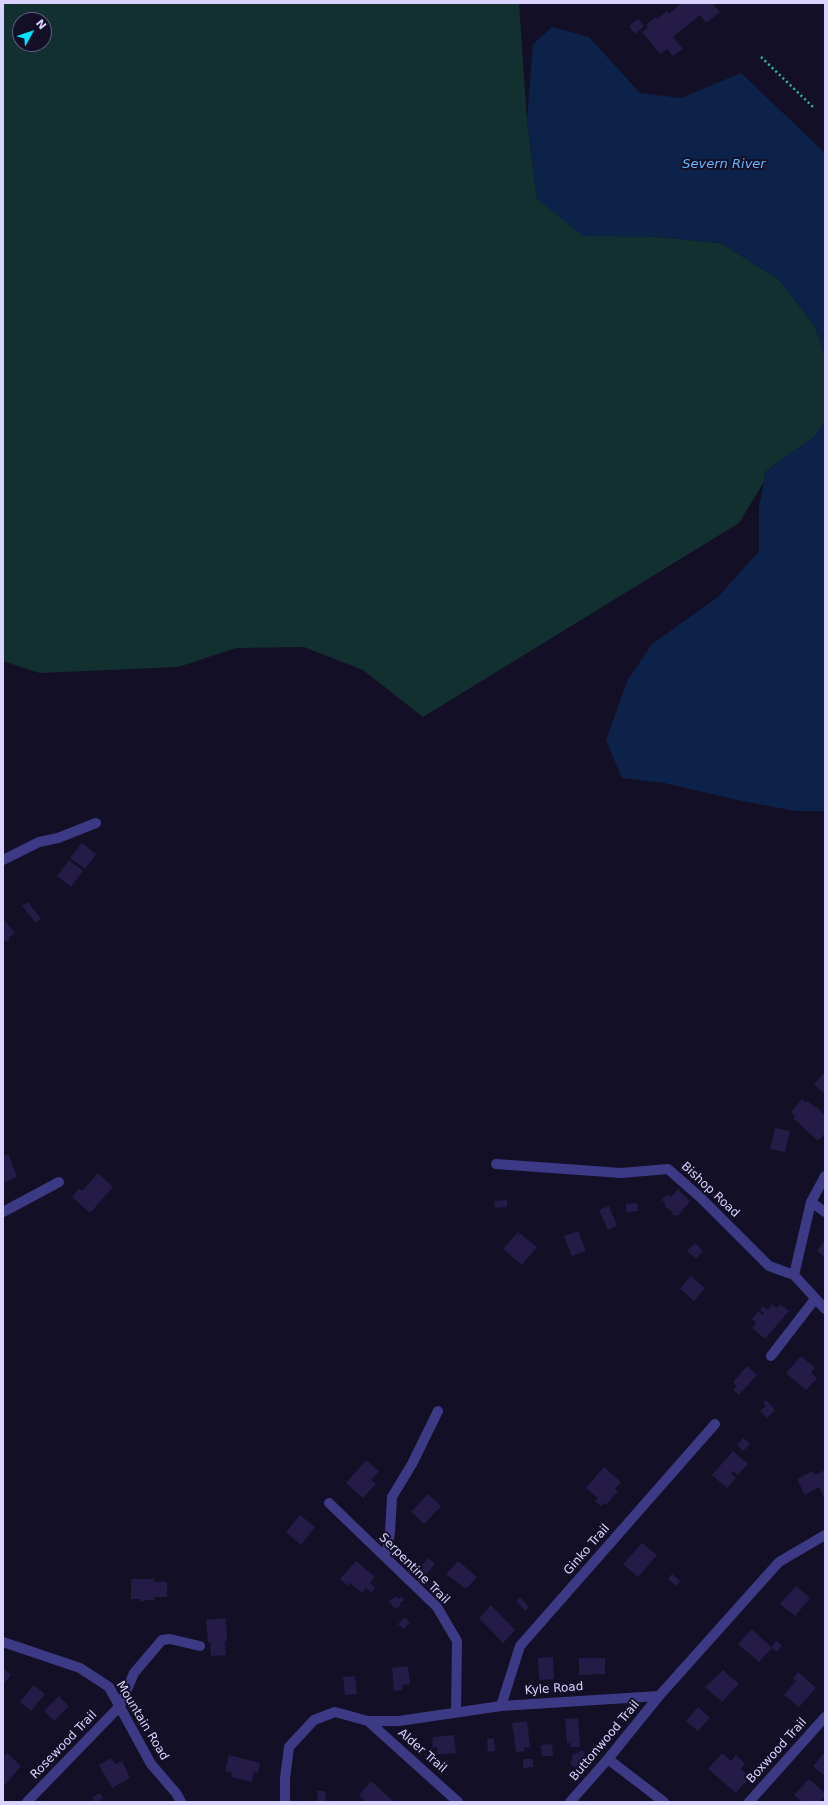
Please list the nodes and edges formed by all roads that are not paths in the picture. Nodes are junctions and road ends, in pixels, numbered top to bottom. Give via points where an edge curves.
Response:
1 (96, 823) dead end
2 (3, 860) edge
3 (496, 1164) dead end
4 (825, 1176) edge
5 (59, 1182) dead end
6 (811, 1202) junction
7 (3, 1212) edge
8 (825, 1212) edge
9 (794, 1276) junction
10 (816, 1299) junction
11 (825, 1309) edge
12 (771, 1356) dead end
13 (438, 1411) dead end
14 (715, 1424) dead end
15 (329, 1503) dead end
16 (825, 1535) edge
17 (386, 1558) junction
18 (3, 1642) edge
19 (200, 1646) dead end
20 (659, 1696) junction
21 (120, 1706) junction
22 (501, 1706) junction
23 (456, 1712) junction
24 (825, 1717) edge
25 (368, 1721) junction
26 (608, 1759) junction
27 (28, 1802) edge
28 (181, 1802) edge
29 (285, 1802) edge
30 (458, 1802) edge
31 (570, 1802) edge
32 (664, 1802) edge
33 (749, 1802) edge

1 - 2 street via 58,838 39,842
3 - 9 street, Bishop Road via 621,1173 668,1169 769,1266
4 - 6 street
5 - 7 street
6 - 8 street
6 - 9 street
9 - 10 street
10 - 11 street
10 - 12 street
13 - 17 street via 412,1464 392,1497
14 - 22 street, Ginko Trail via 520,1646
15 - 17 street, Serpentine Trail
16 - 20 street via 779,1562
17 - 23 street, Serpentine Trail via 437,1607 457,1641
18 - 21 street, Mountain Road via 80,1668 109,1687
19 - 21 street via 170,1639 162,1640 134,1673
20 - 22 street, Kyle Road
20 - 26 street, Buttonwood Trail
21 - 27 street, Rosewood Trail
21 - 28 street, Mountain Road via 152,1764
22 - 23 street, Kyle Road
23 - 25 street, Kyle Road via 399,1721
24 - 33 street, Boxwood Trail
25 - 29 street, Kyle Road via 335,1712 314,1720 289,1747
25 - 30 street, Alder Trail
26 - 31 street, Buttonwood Trail
26 - 32 street

